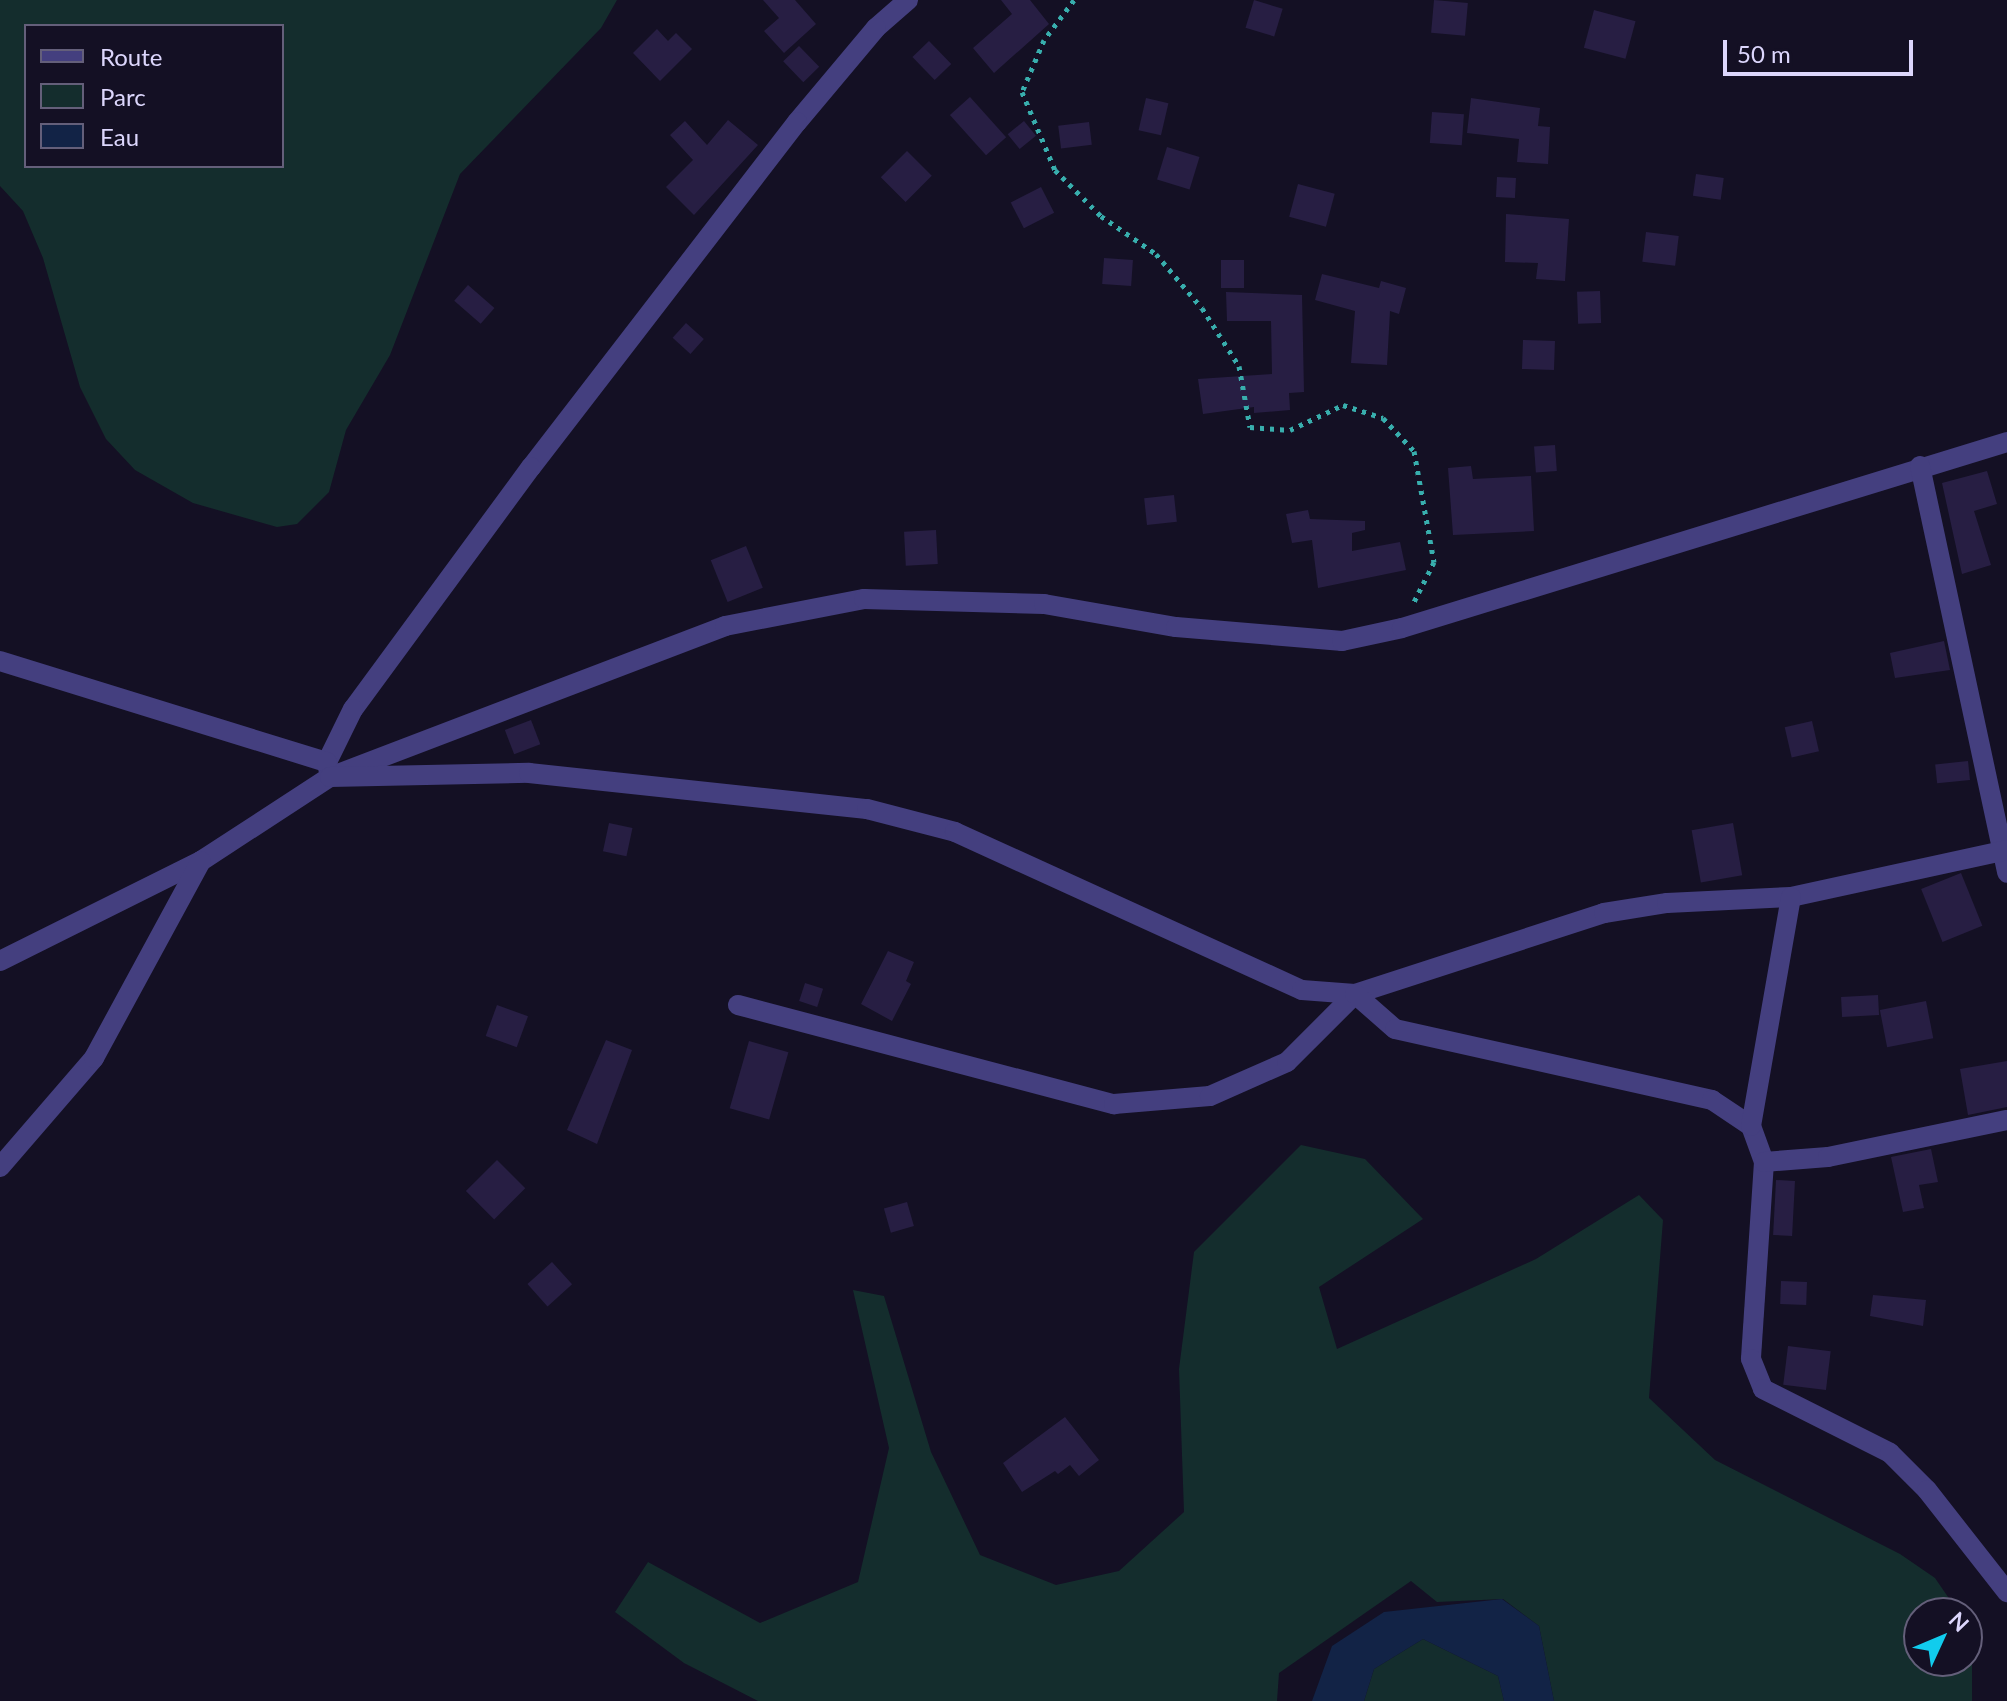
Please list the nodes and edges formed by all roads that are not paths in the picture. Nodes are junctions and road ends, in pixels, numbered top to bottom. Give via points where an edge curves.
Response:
1 (908, 0) edge
2 (2007, 442) edge
3 (1920, 466) junction
4 (0, 661) edge
5 (328, 769) junction
6 (2004, 851) edge
7 (201, 861) junction
8 (2007, 873) edge
9 (1791, 897) junction
10 (0, 961) edge
11 (1355, 994) junction
12 (738, 1005) dead end
13 (2007, 1120) edge
14 (1751, 1126) junction
15 (1764, 1162) junction
16 (0, 1167) edge
17 (2007, 1592) edge

1 - 5 street via 876,28 797,122 541,454 353,709
2 - 3 street
3 - 5 street via 1402,628 1342,641 1176,627 1044,604 864,599 725,626
3 - 6 street
4 - 5 street
5 - 7 street
5 - 11 street via 529,773 867,809 955,832 1302,990
6 - 8 street
6 - 9 street
7 - 10 street
7 - 16 street via 94,1058
9 - 11 street via 1667,903 1604,913
9 - 14 street
11 - 12 street via 1287,1062 1210,1096 1114,1104
11 - 14 street via 1395,1029 1712,1100
13 - 15 street via 1828,1157
14 - 15 street
15 - 17 street via 1751,1359 1763,1389 1890,1453 1927,1490

